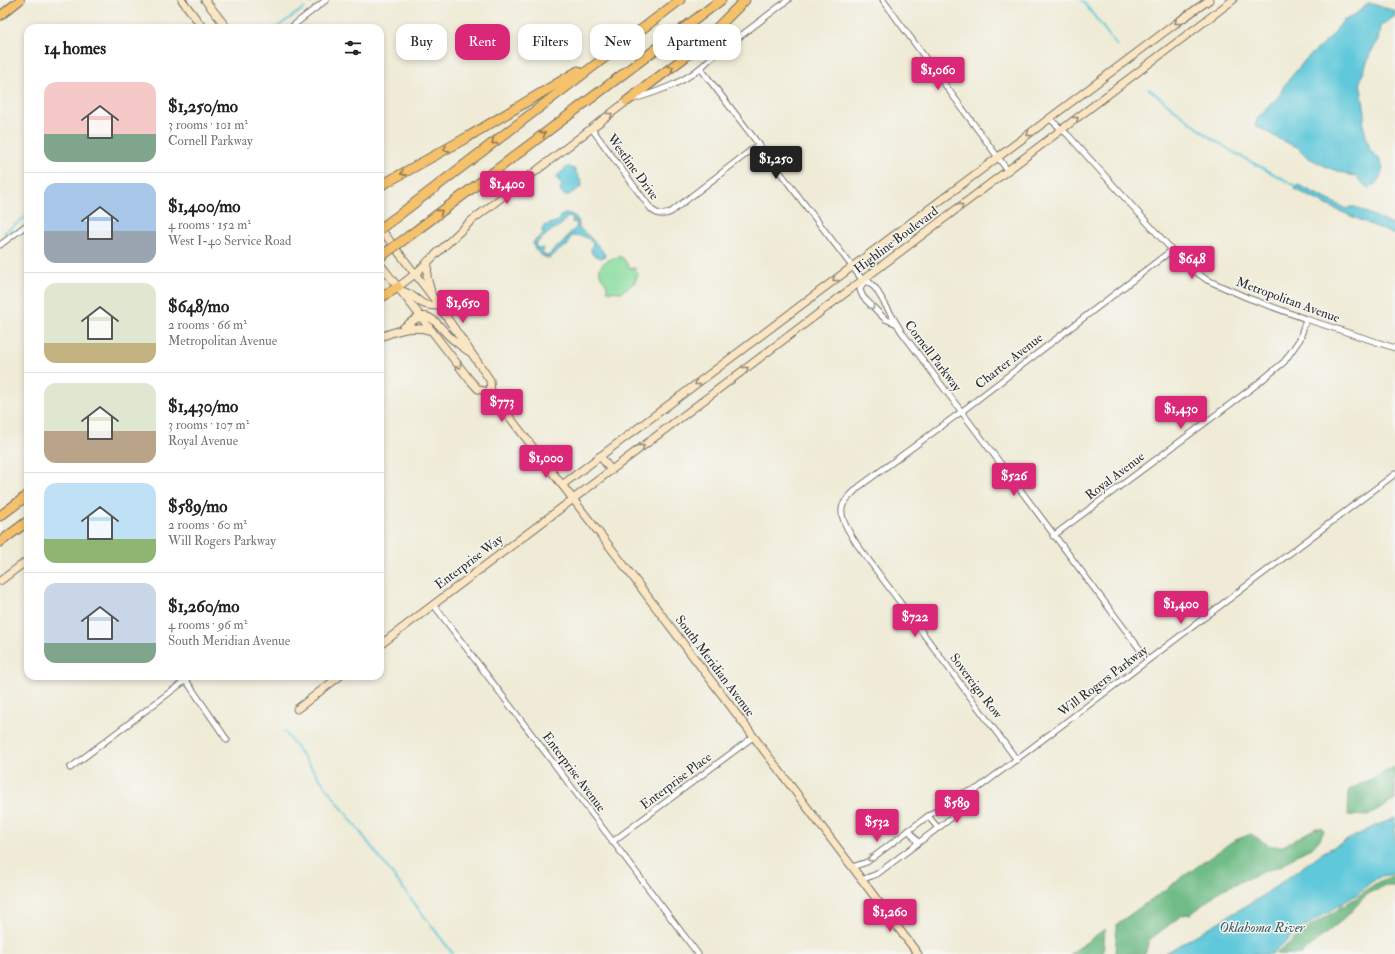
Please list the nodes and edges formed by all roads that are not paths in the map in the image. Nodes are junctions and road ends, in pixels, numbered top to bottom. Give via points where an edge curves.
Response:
1 (20, 0) edge
2 (182, 0) edge
3 (205, 0) edge
4 (326, 0) edge
5 (680, 0) edge
6 (721, 0) edge
7 (745, 0) edge
8 (788, 0) edge
9 (882, 0) edge
10 (1209, 0) edge
11 (1232, 0) edge
12 (0, 16) edge
13 (200, 24) edge
14 (223, 24) edge
15 (295, 24) edge
16 (645, 27) edge
17 (597, 60) edge
18 (601, 60) edge
19 (701, 69) junction
20 (627, 101) junction
21 (1050, 119) junction
22 (592, 129) junction
23 (1062, 130) junction
24 (759, 144) junction
25 (997, 157) junction
26 (1008, 171) junction
27 (384, 184) edge
28 (384, 226) edge
29 (24, 227) edge
30 (384, 234) edge
31 (0, 245) edge
32 (1172, 250) junction
33 (384, 254) edge
34 (428, 261) junction
35 (852, 266) junction
36 (384, 269) edge
37 (414, 274) junction
38 (863, 282) junction
39 (399, 289) junction
40 (384, 296) edge
41 (432, 296) junction
42 (439, 306) junction
43 (421, 317) junction
44 (1306, 319) junction
45 (895, 323) junction
46 (403, 328) junction
47 (432, 331) junction
48 (384, 335) edge
49 (1395, 348) edge
50 (471, 353) junction
51 (491, 393) junction
52 (961, 412) junction
53 (600, 456) junction
54 (611, 470) junction
55 (1395, 474) edge
56 (562, 485) junction
57 (24, 498) edge
58 (573, 499) junction
59 (843, 505) joint
60 (0, 516) edge
61 (24, 524) edge
62 (1053, 536) junction
63 (0, 542) edge
64 (24, 563) edge
65 (0, 581) edge
66 (433, 604) junction
67 (384, 642) edge
68 (1148, 660) junction
69 (181, 680) edge
70 (185, 680) edge
71 (335, 680) edge
72 (297, 709) dead end
73 (754, 737) junction
74 (227, 740) dead end
75 (1017, 760) junction
76 (70, 768) dead end
77 (977, 789) junction
78 (928, 816) junction
79 (938, 828) junction
80 (909, 830) junction
81 (612, 842) junction
82 (918, 843) junction
83 (852, 867) junction
84 (861, 880) junction
85 (698, 954) edge
86 (918, 954) edge

1 - 12 main road
2 - 13 street
3 - 14 street
4 - 15 street
5 - 16 highway
33 -> 6 highway, bridge
20 -> 7 highway via 692,52
8 - 19 street via 710,59
9 - 25 street
10 -> 21 street, Highline Boulevard
23 -> 11 street, Highline Boulevard
17 -> 27 highway
18 -> 28 highway, bridge
19 - 20 street via 676,84
19 - 24 street, Cornell Parkway
22 -> 20 street
21 - 23 street, Metropolitan Avenue
21 -> 25 street, Highline Boulevard
22 - 24 street, Westline Drive via 651,210 659,215 671,212
22 - 34 street via 471,221
23 - 26 street, Highline Boulevard
23 - 32 street, Metropolitan Avenue
24 - 35 street, Cornell Parkway
25 - 26 street
25 - 35 street, Highline Boulevard
38 -> 26 street, Highline Boulevard
29 - 31 street
30 - 37 street, South Meridian Avenue
32 - 44 street, Metropolitan Avenue via 1207,280
32 - 52 street, Charter Avenue
34 - 37 street
34 - 41 street via 427,277
35 - 38 street, Cornell Parkway
35 -> 53 street, Highline Boulevard
36 - 39 street, South Meridian Avenue
37 - 39 street
37 - 41 street, South Meridian Avenue
38 - 45 street, Cornell Parkway via 869,282 876,289
38 -> 45 street via 860,290 863,297 885,319
54 -> 38 street, Highline Boulevard
39 - 40 highway
39 - 42 street via 422,303
39 - 43 street, South Meridian Avenue
41 - 42 street, South Meridian Avenue
42 - 50 street, South Meridian Avenue
43 - 46 street
43 - 47 street, South Meridian Avenue
43 - 50 street via 433,319
44 - 49 street, Metropolitan Avenue
44 - 62 street, Royal Avenue via 1300,339 1284,362
45 - 52 street, Cornell Parkway
46 - 47 street
46 - 48 street
47 -> 51 street, South Meridian Avenue via 478,389
50 - 51 street, South Meridian Avenue via 490,380
51 - 56 street, South Meridian Avenue
52 - 59 street, Charter Avenue via 860,486
52 - 62 street, Cornell Parkway
53 - 54 street
53 - 56 street, Highline Boulevard
54 - 58 street, Highline Boulevard
55 - 68 street, Will Rogers Parkway
56 - 58 street, South Meridian Avenue
57 - 60 highway
58 - 66 street, Enterprise Way
58 - 73 street, South Meridian Avenue
59 - 75 street, Sovereign Row via 845,524 856,544
61 - 63 highway
62 - 68 street, Cornell Parkway
64 - 65 street
66 - 67 street, Enterprise Way
66 - 81 street, Enterprise Avenue
68 - 75 street, Will Rogers Parkway
69 - 76 street
70 - 74 street
71 - 72 street
73 - 81 street, Enterprise Place
73 - 83 street, South Meridian Avenue
75 - 77 street, Will Rogers Parkway
77 - 78 street, Will Rogers Parkway via 963,793
77 - 79 street, Will Rogers Parkway via 970,801
78 - 79 street
78 - 80 street, Will Rogers Parkway
79 - 82 street, Will Rogers Parkway
80 - 82 street
80 -> 83 street, Will Rogers Parkway via 867,862
81 - 85 street, Enterprise Avenue
82 - 84 street, Will Rogers Parkway via 877,874
83 - 84 street, South Meridian Avenue
84 - 86 street, South Meridian Avenue

